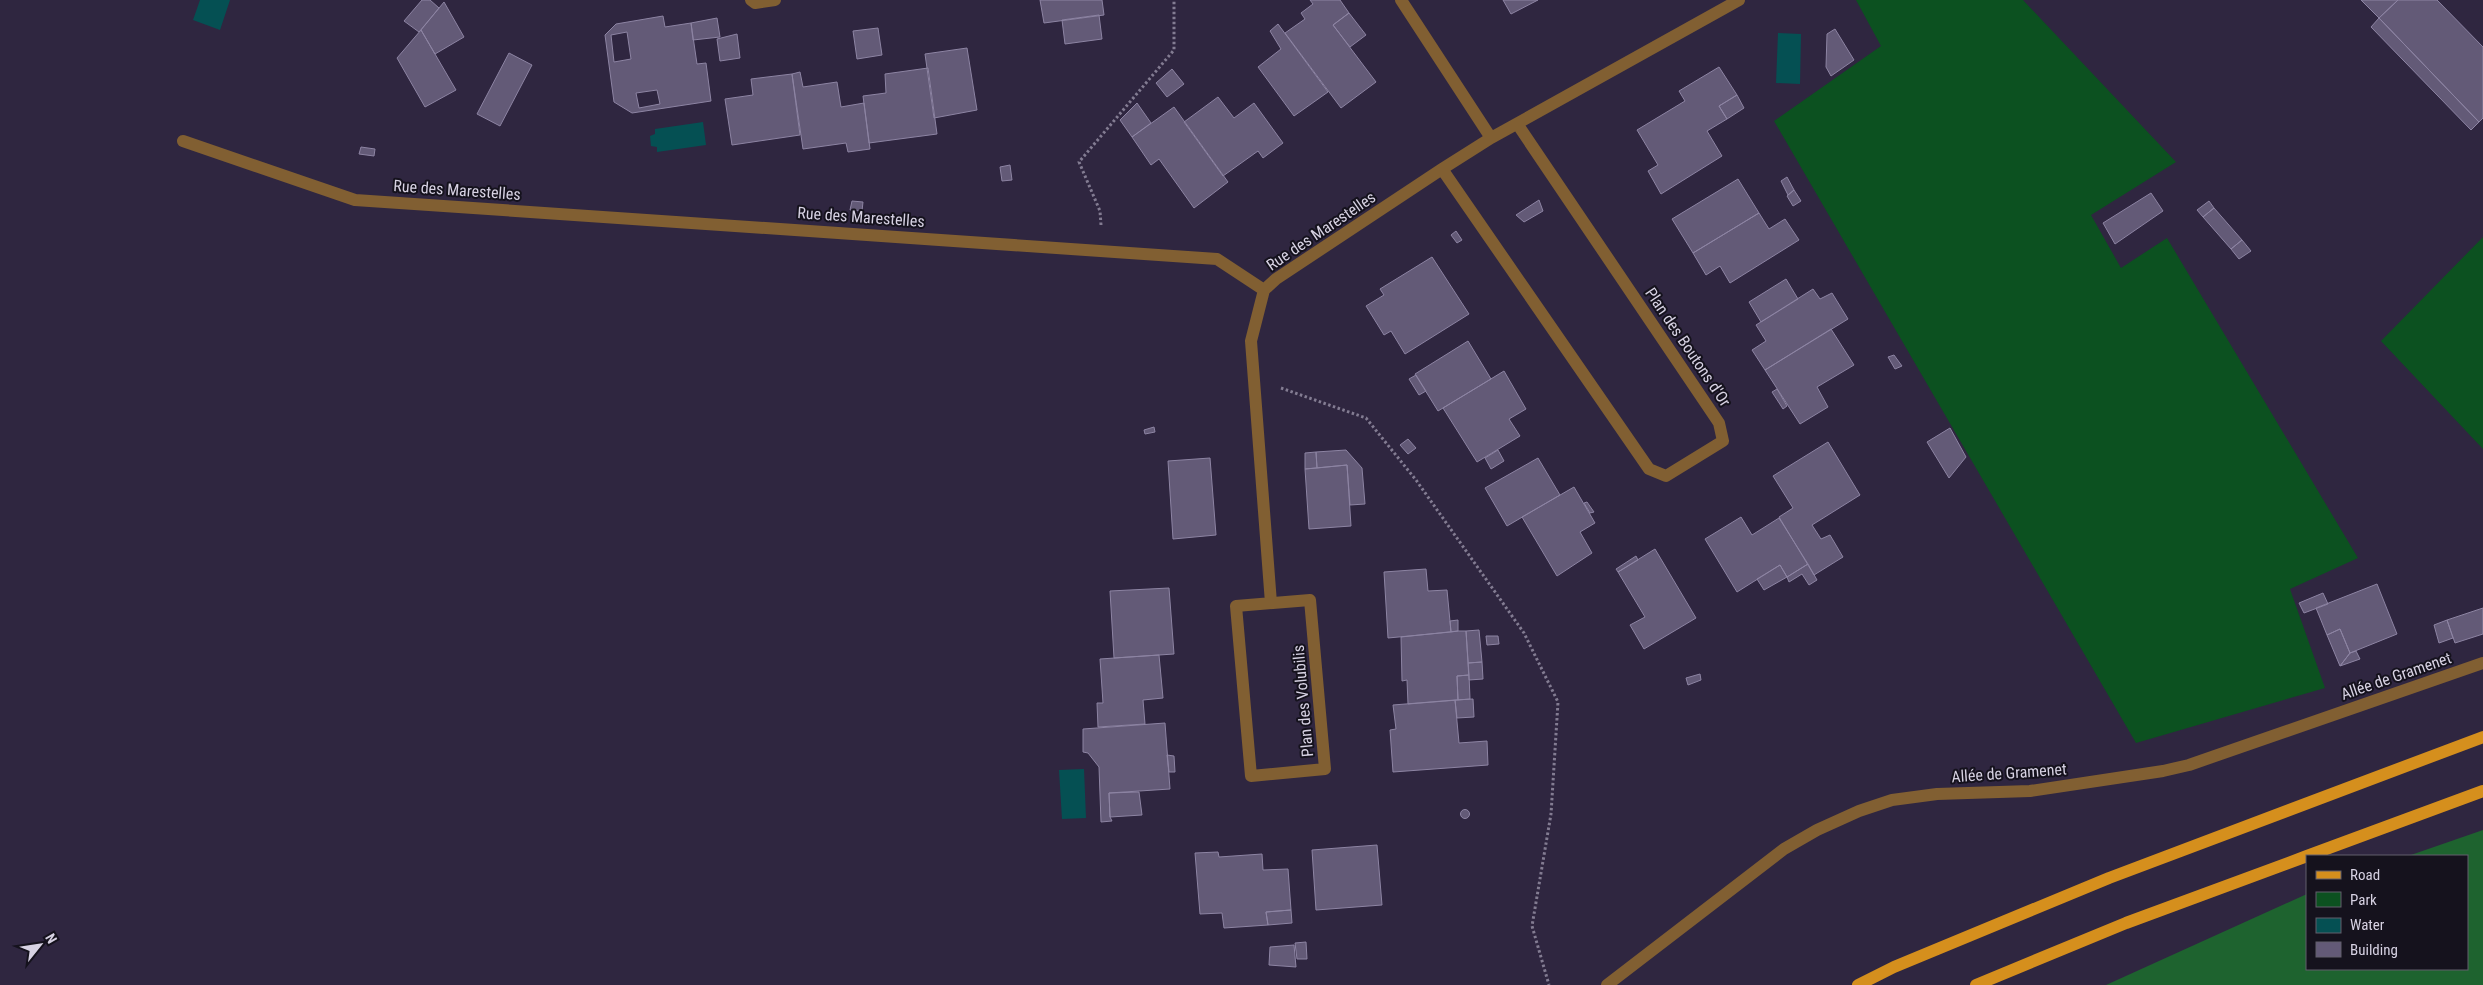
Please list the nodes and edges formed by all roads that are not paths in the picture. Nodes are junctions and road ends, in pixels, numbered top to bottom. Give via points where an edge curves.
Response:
1 (750, 0) edge
2 (775, 0) edge
3 (1401, 0) edge
4 (1740, 0) edge
5 (1518, 125) junction
6 (1491, 138) junction
7 (183, 141) dead end
8 (1442, 168) junction
9 (1264, 290) junction
10 (1271, 603) junction
11 (2483, 663) edge
12 (2483, 737) edge
13 (2483, 791) edge
14 (2310, 855) edge
15 (2306, 856) edge
16 (1607, 985) edge
17 (1858, 985) edge
18 (1976, 985) edge

1 - 2 street
3 - 6 street
4 - 5 street, Rue des Marestelles
5 - 6 street, Rue des Marestelles
5 - 8 street, Plan des Boutons d'Or via 1719,423 1723,441 1666,476 1648,469
6 - 8 street, Rue des Marestelles
7 - 9 street, Rue des Marestelles via 355,200 1217,259
8 - 9 street, Rue des Marestelles
9 - 10 street via 1251,341
10 - 10 street, Plan des Volubilis via 1236,606 1251,776 1325,769 1310,600
11 - 16 street, Allée de Gramenet via 2189,765 2030,791 1937,794 1892,800 1859,811 1784,849
12 - 17 main road via 2109,878
13 - 14 main road
15 - 18 main road via 2126,923

